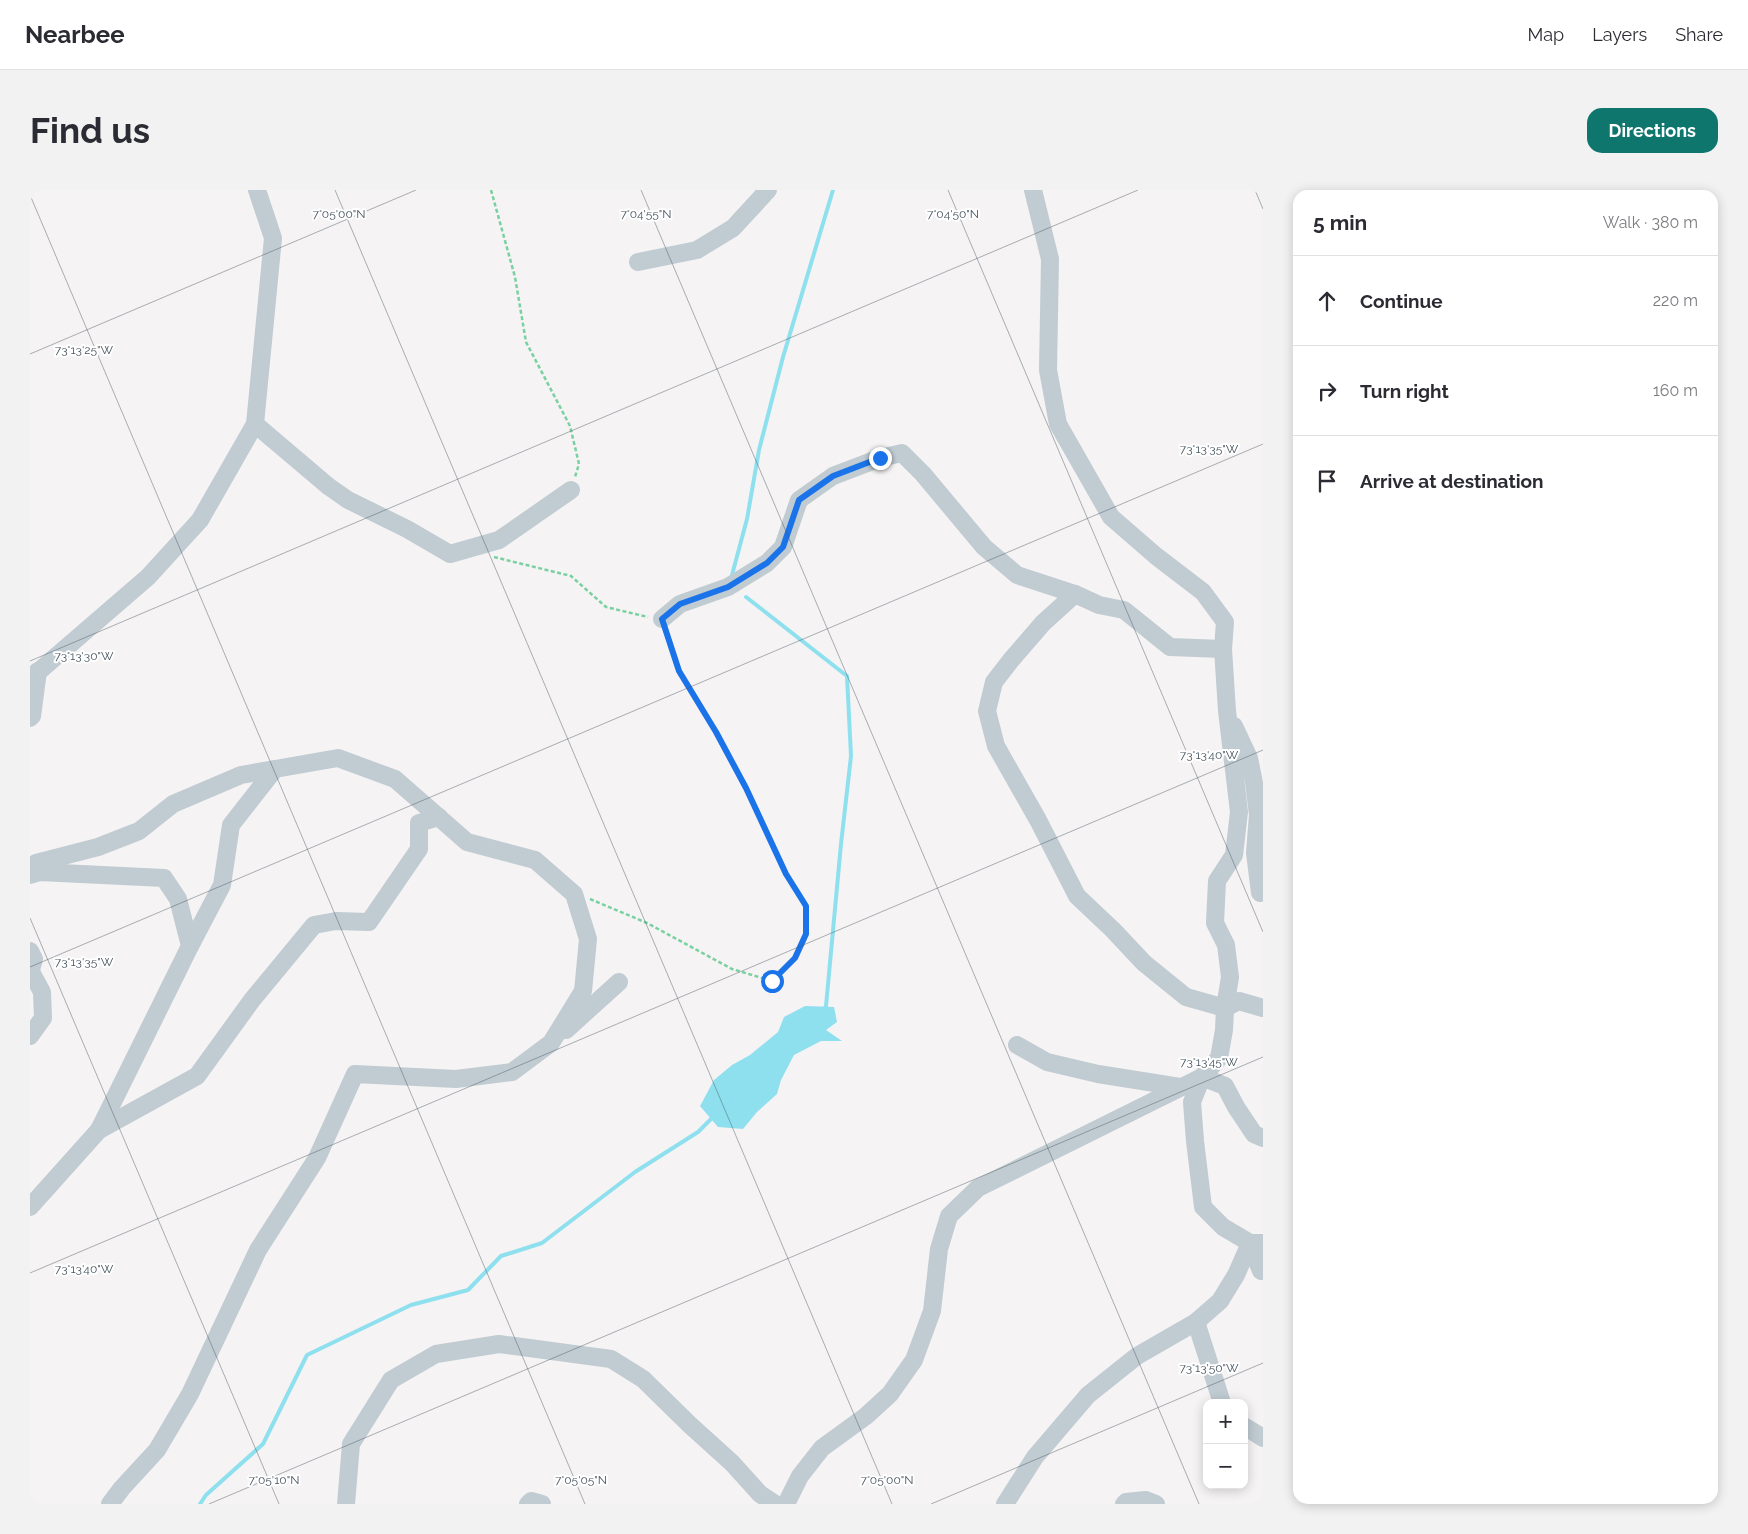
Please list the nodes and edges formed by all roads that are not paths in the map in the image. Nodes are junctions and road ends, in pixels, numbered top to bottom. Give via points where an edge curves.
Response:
1 (257, 190) edge
2 (768, 190) edge
3 (1033, 190) edge
4 (638, 262) dead end
5 (256, 424) junction
6 (570, 490) road end
7 (1075, 594) junction
8 (662, 619) road end
9 (1223, 649) junction
10 (34, 675) edge
11 (1227, 711) junction
12 (30, 718) edge
13 (275, 769) junction
14 (439, 817) junction
15 (30, 868) edge
16 (30, 875) edge
17 (1260, 893) dead end
18 (190, 946) junction
19 (30, 951) edge
20 (30, 970) edge
21 (619, 982) dead end
22 (1225, 1008) junction
23 (1263, 1008) edge
24 (30, 1036) edge
25 (551, 1043) junction
26 (1017, 1045) dead end
27 (1202, 1077) junction
28 (1180, 1087) junction
29 (99, 1130) junction
30 (1263, 1138) edge
31 (30, 1207) edge
32 (1256, 1243) edge
33 (1260, 1271) dead end
34 (1196, 1322) junction
35 (1221, 1399) edge
36 (1248, 1429) edge
37 (1263, 1438) edge
38 (110, 1504) edge
39 (346, 1504) edge
40 (528, 1504) edge
41 (542, 1504) edge
42 (775, 1504) edge
43 (786, 1504) edge
44 (1005, 1504) edge
45 (1124, 1504) edge
46 (1156, 1504) edge

1 - 5 street via 273,238
2 - 4 street via 733,228 697,250
3 - 9 street via 1050,259 1048,370 1058,424 1111,517 1203,592 1225,622
5 - 6 street via 348,500 407,528 450,554 499,540
5 - 10 street via 200,520 148,577
7 - 8 street via 1017,575 984,546 924,474 902,454 880,458 833,476 799,500 783,547 767,563 728,587 680,604
7 - 9 street via 1099,605 1124,610 1170,647
7 - 22 street via 1043,623 994,682 986,711 996,746 1077,896 1144,963 1186,997
9 - 11 street
10 - 12 street
11 - 17 street via 1249,758 1254,783 1258,815 1255,853
11 - 22 street via 1239,812 1234,855 1217,880 1215,923 1226,944 1230,977
13 - 14 street via 338,758 396,779
13 - 15 street via 241,775 208,788 173,804 139,832 98,847 36,863
13 - 18 street via 230,825 222,885
14 - 25 street via 467,842 535,860 574,894 588,939 583,991
14 - 29 street via 419,823 419,849 368,922 336,921 314,925 252,1000 197,1076
16 - 18 street via 40,872 164,878 178,899
18 - 29 street
19 - 20 street via 34,959
20 - 24 street via 42,992 43,1018
21 - 25 street
22 - 23 street via 1239,1001
22 - 27 street via 1218,1058
25 - 38 street via 512,1072 456,1079 355,1074 318,1158 258,1250 190,1394 157,1450
26 - 28 street via 1047,1062
27 - 28 street
27 - 30 street via 1225,1086 1254,1134
27 - 32 street via 1192,1102 1203,1207 1223,1227
28 - 43 street via 978,1188 949,1216 940,1248 932,1311 914,1360 890,1394 822,1448 800,1476
29 - 31 street
32 - 33 street
32 - 34 street via 1220,1301
34 - 35 street
34 - 44 street via 1137,1356 1088,1395 1035,1457
36 - 37 street
39 - 42 street via 351,1444 391,1380 436,1354 499,1344 612,1359 643,1379 760,1494
40 - 41 street via 531,1501
45 - 46 street via 1146,1500

